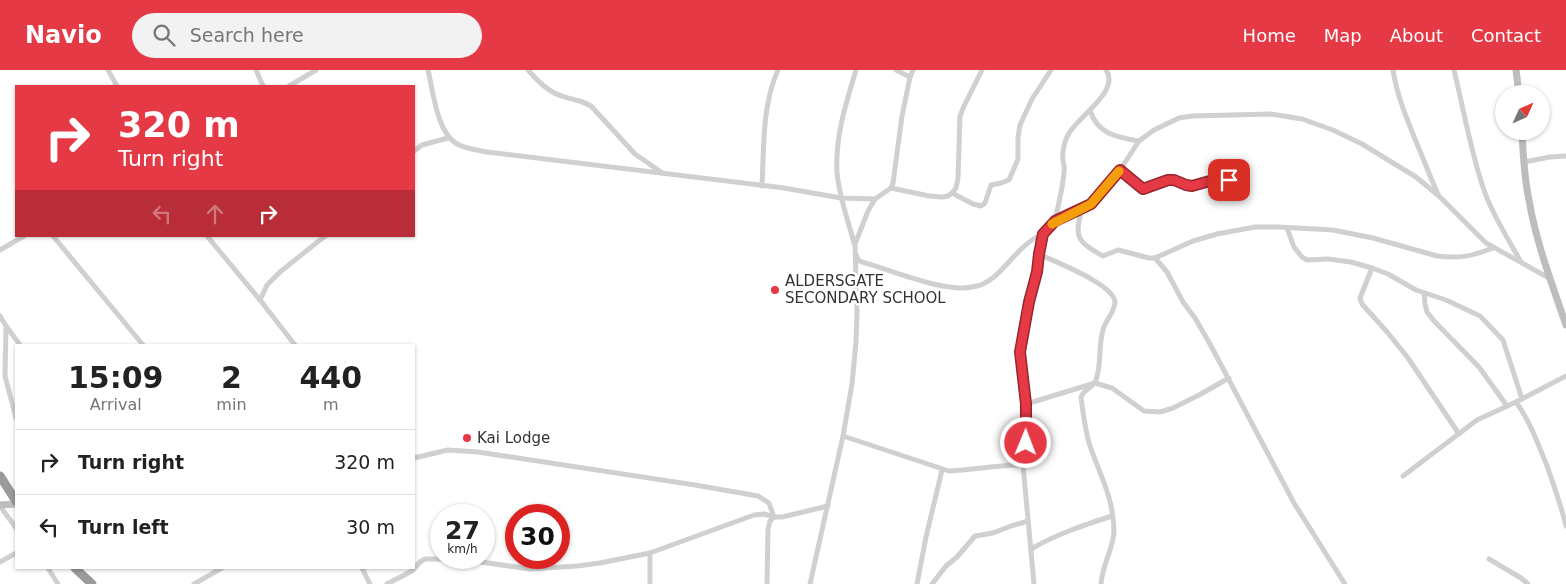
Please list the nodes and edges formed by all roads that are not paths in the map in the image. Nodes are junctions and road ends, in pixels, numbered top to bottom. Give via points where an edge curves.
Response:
1 (108, 70) edge
2 (256, 70) edge
3 (316, 70) edge
4 (428, 70) edge
5 (528, 70) edge
6 (778, 70) edge
7 (856, 70) edge
8 (896, 70) edge
9 (914, 70) edge
10 (982, 70) edge
11 (1051, 70) edge
12 (1106, 70) edge
13 (1115, 70) edge
14 (1393, 70) edge
15 (1454, 70) edge
16 (1516, 70) edge
17 (1110, 76) junction
18 (910, 77) junction
19 (116, 85) edge
20 (263, 85) edge
21 (291, 85) edge
22 (1518, 85) edge
23 (1090, 110) junction
24 (448, 138) junction
25 (1523, 140) edge
26 (1139, 141) junction
27 (415, 150) edge
28 (1566, 156) edge
29 (1524, 162) junction
30 (1120, 170) junction
31 (663, 174) junction
32 (1229, 180) dead end
33 (762, 186) junction
34 (890, 188) junction
35 (952, 193) junction
36 (1440, 197) junction
37 (841, 198) junction
38 (875, 199) junction
39 (1082, 209) junction
40 (1055, 221) junction
41 (1288, 228) junction
42 (1043, 234) junction
43 (22, 237) edge
44 (54, 237) edge
45 (208, 237) edge
46 (324, 237) edge
47 (855, 244) junction
48 (1493, 248) junction
49 (0, 250) edge
50 (1039, 254) junction
51 (1155, 258) junction
52 (1521, 262) junction
53 (1372, 268) junction
54 (1549, 278) junction
55 (1424, 293) junction
56 (260, 300) junction
57 (0, 316) edge
58 (1566, 325) edge
59 (6, 326) junction
60 (19, 344) edge
61 (142, 344) edge
62 (294, 344) edge
63 (1566, 376) edge
64 (1229, 378) junction
65 (1096, 382) junction
66 (1522, 399) junction
67 (1516, 402) junction
68 (1026, 404) junction
69 (1507, 406) junction
70 (15, 414) edge
71 (1459, 434) junction
72 (843, 436) junction
73 (415, 458) edge
74 (1023, 465) junction
75 (942, 470) junction
76 (0, 476) edge
77 (1404, 476) dead end
78 (15, 500) edge
79 (15, 502) edge
80 (0, 505) edge
81 (828, 506) junction
82 (1112, 516) junction
83 (774, 517) junction
84 (1028, 522) junction
85 (1566, 526) edge
86 (15, 527) edge
87 (1032, 549) junction
88 (650, 553) junction
89 (15, 554) edge
90 (1489, 559) dead end
91 (0, 562) edge
92 (415, 568) edge
93 (49, 569) edge
94 (75, 569) edge
95 (220, 569) edge
96 (362, 569) edge
97 (414, 569) edge
98 (812, 583) edge
99 (58, 584) edge
100 (92, 584) edge
101 (194, 584) edge
102 (370, 584) edge
103 (388, 584) edge
104 (650, 584) edge
105 (767, 584) edge
106 (917, 584) edge
107 (932, 584) edge
108 (1034, 584) edge
109 (1101, 584) edge
110 (1345, 584) edge
111 (1528, 584) edge

1 - 19 street
2 - 20 street
3 - 21 street
4 - 24 street via 439,120
5 - 31 street via 556,94 576,98 591,106 635,154
6 - 33 street via 766,115
7 - 37 street via 840,128 837,172
8 - 18 street
9 - 18 street
10 - 35 street via 960,116 958,178
11 - 35 street via 1020,125 1018,159 1008,180 991,185 981,206
12 - 17 street
13 - 17 street
14 - 36 street via 1400,102
15 - 52 street via 1485,192
16 - 22 street
17 - 23 street via 1108,87
18 - 34 street via 895,175
23 - 26 street via 1095,124 1105,131
23 - 40 street via 1067,136
24 - 27 street
24 - 31 street via 464,147 487,152
25 - 29 street
26 - 30 street
26 - 36 street via 1179,118 1290,116 1333,130 1362,144 1416,177
28 - 29 street
29 - 54 street via 1529,202
30 - 32 street via 1143,189 1168,180 1192,186 1217,179
30 - 39 street via 1097,198
31 - 33 street
33 - 37 street
34 - 35 street via 929,196 942,197
34 - 38 street
36 - 48 street
37 - 38 street
37 - 47 street
38 - 47 street
39 - 40 street
39 - 51 street via 1078,236 1094,250 1103,256 1118,250
40 - 42 street
41 - 48 street via 1333,230 1447,257 1474,255
41 - 51 street via 1255,227 1217,234
41 - 53 street via 1294,247 1307,260 1328,259
42 - 47 street via 992,278 978,286 959,288 927,283 862,262 857,257
42 - 50 street
43 - 49 street
44 - 61 street
45 - 56 street
46 - 56 street via 280,272 267,285
47 - 72 street via 856,342
48 - 52 street
50 - 65 street via 1095,281 1114,297 1115,306 1103,329
50 - 68 street via 1020,352
51 - 64 street via 1167,272
52 - 54 street
53 - 55 street
53 - 71 street via 1360,298 1362,304 1408,358
54 - 58 street
55 - 66 street via 1469,310 1492,328 1506,347
55 - 69 street via 1424,304 1434,321 1479,367
56 - 62 street
57 - 59 street
59 - 60 street
59 - 70 street via 5,376
63 - 66 street
64 - 65 street via 1172,408 1152,412
64 - 110 street via 1294,503
65 - 68 street
65 - 82 street via 1081,396 1084,422
66 - 67 street
67 - 69 street
67 - 85 street via 1540,448 1560,499
68 - 74 street
69 - 71 street via 1477,420
71 - 77 street
72 - 75 street
72 - 81 street
73 - 83 street via 448,450 478,452 695,485 758,496 768,504
74 - 75 street
74 - 84 street
75 - 106 street
76 - 78 highway
79 - 80 street
80 - 86 street
81 - 83 street
81 - 98 street
82 - 87 street via 1050,538
82 - 109 street via 1114,532
83 - 88 street via 754,515
83 - 105 street via 768,529
84 - 87 street
84 - 107 street via 975,536
87 - 108 street
88 - 92 street via 600,563 530,569 425,559
88 - 104 street
89 - 91 street
90 - 111 street
93 - 99 street
94 - 100 highway
95 - 101 street
96 - 102 street
97 - 103 street

